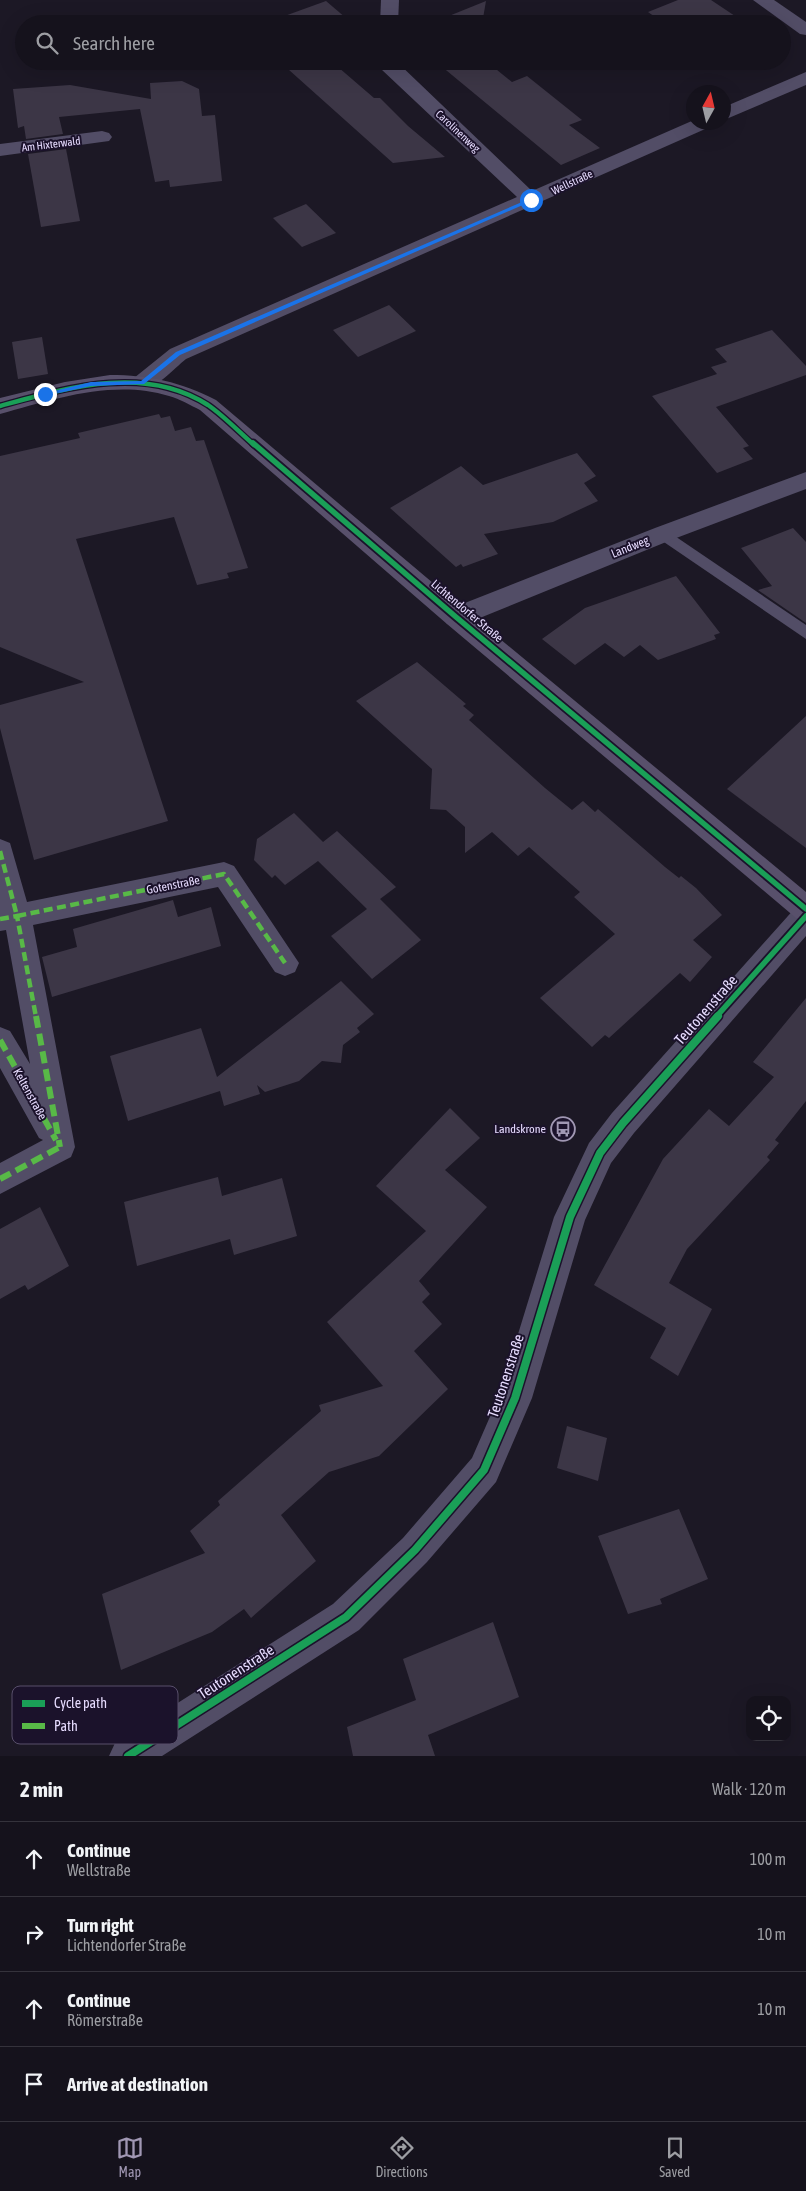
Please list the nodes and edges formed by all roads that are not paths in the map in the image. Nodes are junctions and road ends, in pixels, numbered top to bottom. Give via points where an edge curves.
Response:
1 (390, 0) edge
2 (762, 0) edge
3 (389, 15) edge
4 (784, 15) edge
5 (791, 20) edge
6 (806, 30) edge
7 (392, 70) edge
8 (806, 78) edge
9 (731, 111) edge
10 (687, 130) edge
11 (102, 137) dead end
12 (0, 150) edge
13 (531, 200) junction
14 (142, 383) junction
15 (0, 406) edge
16 (806, 480) edge
17 (662, 534) junction
18 (456, 617) junction
19 (806, 633) edge
20 (0, 851) edge
21 (806, 909) edge
22 (806, 916) edge
23 (9, 917) edge
24 (285, 963) dead end
25 (0, 1040) edge
26 (60, 1147) junction
27 (0, 1180) edge
28 (178, 1724) edge
29 (147, 1744) edge
30 (128, 1756) edge

1 - 3 street
2 - 4 street
5 - 6 street
7 - 13 street, Carolinenweg
8 - 9 street
10 - 13 street, Wellstraße
11 - 12 street, Am Hixterwald
13 - 14 street, Wellstraße via 178,354
14 - 15 street, Lichtendorfer Straße via 91,384
14 - 18 street, Lichtendorfer Straße via 176,390 208,405
16 - 17 street, Landweg
17 - 18 street, Landweg
17 - 19 lane
18 - 21 street, Lichtendorfer Straße
20 - 23 street
22 - 28 street, Teutonenstraße via 600,1153 570,1217 515,1398 484,1470 415,1550 346,1617
23 - 24 street, Gotenstraße via 224,874
23 - 26 street
25 - 26 street, Keltenstraße
26 - 27 street
29 - 30 street, Teutonenstraße

